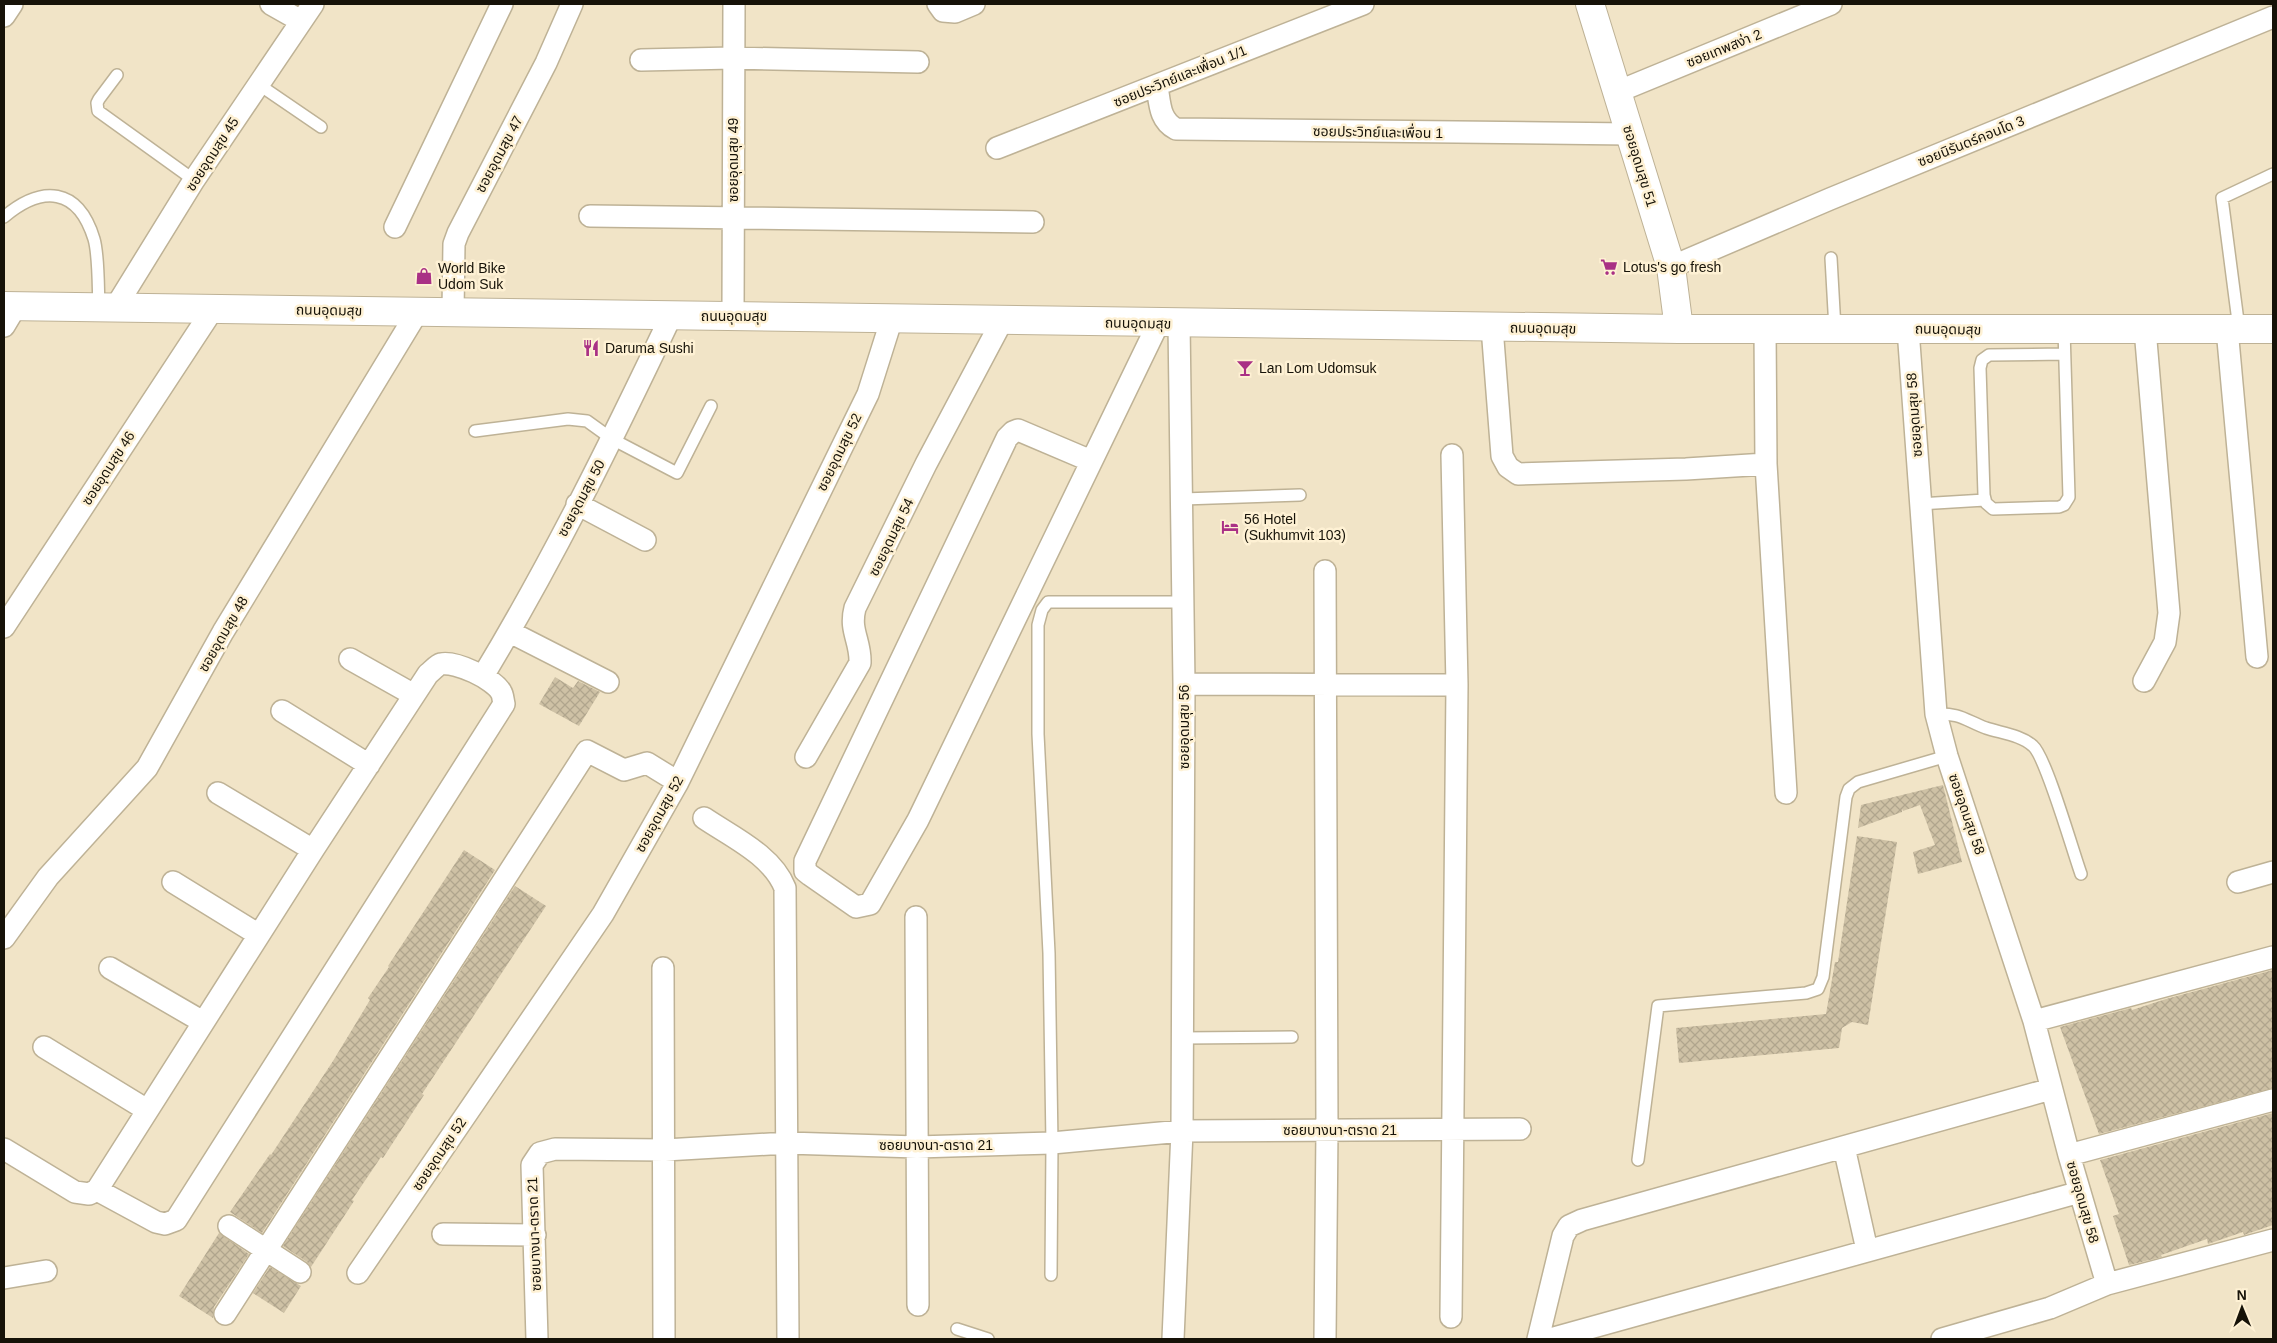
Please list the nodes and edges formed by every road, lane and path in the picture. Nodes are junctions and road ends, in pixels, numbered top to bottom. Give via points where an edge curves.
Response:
1 (12, 4) edge
2 (271, 4) edge
3 (313, 4) edge
4 (502, 4) edge
5 (572, 4) edge
6 (734, 4) edge
7 (938, 4) edge
8 (974, 4) edge
9 (1364, 4) edge
10 (1590, 4) edge
11 (1831, 4) edge
12 (4, 16) edge
13 (2273, 17) edge
14 (301, 21) junction
15 (733, 58) junction
16 (641, 60) dead end
17 (918, 62) dead end
18 (117, 75) dead end
19 (258, 84) junction
20 (1157, 86) junction
21 (1617, 92) junction
22 (321, 127) dead end
23 (1630, 134) junction
24 (997, 148) dead end
25 (2273, 174) edge
26 (194, 180) junction
27 (590, 216) dead end
28 (4, 217) edge
29 (732, 217) junction
30 (1033, 222) dead end
31 (395, 227) dead end
32 (1831, 258) dead end
33 (1670, 268) junction
34 (107, 308) junction
35 (213, 309) junction
36 (418, 311) junction
37 (452, 312) junction
38 (8, 313) edge
39 (671, 316) junction
40 (733, 316) junction
41 (892, 318) junction
42 (1003, 319) junction
43 (1169, 323) junction
44 (1492, 327) junction
45 (2273, 328) edge
46 (1765, 329) junction
47 (1835, 329) junction
48 (1908, 329) junction
49 (2145, 329) junction
50 (2233, 329) junction
51 (1679, 330) junction
52 (2064, 342) junction
53 (711, 406) dead end
54 (475, 431) dead end
55 (612, 440) junction
56 (1452, 455) dead end
57 (1091, 461) junction
58 (1766, 464) junction
59 (1300, 494) dead end
60 (1183, 499) junction
61 (1985, 500) junction
62 (577, 504) junction
63 (1919, 504) junction
64 (646, 540) dead end
65 (1325, 571) dead end
66 (1183, 602) junction
67 (4, 627) edge
68 (510, 632) junction
69 (2257, 657) dead end
70 (350, 659) dead end
71 (483, 676) junction
72 (2144, 681) dead end
73 (608, 682) dead end
74 (1184, 684) junction
75 (1457, 685) junction
76 (1326, 686) junction
77 (414, 695) junction
78 (282, 711) dead end
79 (1936, 714) junction
80 (1947, 756) junction
81 (806, 757) dead end
82 (369, 765) junction
83 (678, 782) junction
84 (218, 793) dead end
85 (1786, 793) dead end
86 (704, 818) dead end
87 (313, 850) junction
88 (2273, 872) edge
89 (2081, 874) dead end
90 (173, 882) dead end
91 (2238, 882) dead end
92 (916, 917) dead end
93 (259, 935) junction
94 (4, 938) edge
95 (2273, 957) edge
96 (110, 968) dead end
97 (663, 968) dead end
98 (2034, 1021) junction
99 (202, 1022) junction
100 (1182, 1038) junction
101 (1292, 1038) dead end
102 (44, 1047) dead end
103 (2051, 1089) junction
104 (2273, 1100) edge
105 (147, 1110) junction
106 (1327, 1129) junction
107 (1454, 1129) junction
108 (1520, 1130) dead end
109 (1182, 1131) junction
110 (1052, 1143) junction
111 (788, 1144) junction
112 (917, 1147) junction
113 (1844, 1147) junction
114 (4, 1149) edge
115 (665, 1150) junction
116 (2069, 1155) junction
117 (1638, 1160) dead end
118 (97, 1190) junction
119 (2080, 1192) junction
120 (229, 1226) dead end
121 (443, 1234) dead end
122 (535, 1235) junction
123 (2273, 1240) edge
124 (267, 1250) junction
125 (1867, 1250) junction
126 (46, 1271) dead end
127 (300, 1272) dead end
128 (358, 1273) dead end
129 (1052, 1274) dead end
130 (4, 1278) edge
131 (2106, 1284) junction
132 (918, 1305) dead end
133 (225, 1314) dead end
134 (1451, 1317) dead end
135 (957, 1329) dead end
136 (537, 1339) edge
137 (664, 1339) edge
138 (788, 1339) edge
139 (988, 1339) edge
140 (1173, 1339) edge
141 (1325, 1339) edge
142 (1538, 1339) edge
143 (1550, 1339) edge
144 (1942, 1339) edge

1 - 12 street
2 - 14 street
3 - 14 street, ซอยอุดมสุข 45
4 - 31 street
5 - 37 street, ซอยอุดมสุข 47 via 546,63 458,233 454,244
6 - 15 street, ซอยอุดมสุข 49
7 - 8 street via 943,11 956,12
9 - 20 street, ซอยประวิทย์และเพื่อน 1/1
10 - 21 main road, ซอยอุดมสุข 51
11 - 21 street, ซอยเทพสง่า 2
13 - 33 street, ซอยนิรันดร์คอนโด 3
14 - 19 street, ซอยอุดมสุข 45
15 - 16 street
15 - 17 street
15 - 29 street, ซอยอุดมสุข 49
18 - 26 lane via 99,99 98,111
19 - 22 lane
19 - 26 street, ซอยอุดมสุข 45
20 - 23 street, ซอยประวิทย์และเพื่อน 1 via 1162,116 1176,129
20 - 24 street, ซอยประวิทย์และเพื่อน 1/1
21 - 23 main road, ซอยอุดมสุข 51
23 - 33 main road, ซอยอุดมสุข 51
25 - 50 lane via 2222,198
26 - 34 street, ซอยอุดมสุข 45
27 - 29 street
28 - 34 lane via 20,204 39,196 63,198 82,212 94,240
29 - 30 street
29 - 40 street, ซอยอุดมสุข 49
32 - 47 lane
33 - 51 main road, ซอยอุดมสุข 51
34 - 35 main road, ถนนอุดมสุข
34 - 38 main road, ถนนอุดมสุข
35 - 36 main road, ถนนอุดมสุข
35 - 67 street, ซอยอุดมสุข 46
36 - 37 main road, ถนนอุดมสุข
36 - 94 street, ซอยอุดมสุข 48 via 223,632 147,768 48,877
37 - 39 main road, ถนนอุดมสุข
39 - 40 main road, ถนนอุดมสุข
39 - 55 street, ซอยอุดมสุข 50
40 - 41 main road, ถนนอุดมสุข
41 - 42 main road, ถนนอุดมสุข
41 - 83 street, ซอยอุดมสุข 52 via 868,394
42 - 43 main road, ถนนอุดมสุข
42 - 81 street, ซอยอุดมสุข 54 via 855,608 852,620 860,663
43 - 44 main road, ถนนอุดมสุข
43 - 57 street
43 - 60 street, ซอยอุดมสุข 56
44 - 51 main road, ถนนอุดมสุข
44 - 58 street via 1502,456 1508,467 1518,474
45 - 50 main road, ถนนอุดมสุข
46 - 47 main road, ถนนอุดมสุข
46 - 51 main road, ถนนอุดมสุข
46 - 58 street
47 - 48 main road, ถนนอุดมสุข
48 - 52 main road, ถนนอุดมสุข
48 - 63 street, ซอยอุดมสุข 58
49 - 50 main road, ถนนอุดมสุข
49 - 52 main road, ถนนอุดมสุข
49 - 72 street via 2168,613 2165,642
50 - 69 street
52 - 61 lane via 1990,355 1982,360
52 - 61 lane via 2067,501 2059,508 1996,510
53 - 55 lane via 677,473
54 - 55 lane via 568,419 587,421
55 - 62 street, ซอยอุดมสุข 50
56 - 75 street
57 - 57 street via 918,820 870,904 856,907 810,875 805,870 805,861 1006,438 1018,430
58 - 85 street
59 - 60 lane
60 - 66 street, ซอยอุดมสุข 56
61 - 63 lane
62 - 64 street
62 - 68 street, ซอยอุดมสุข 50
63 - 79 street, ซอยอุดมสุข 58
65 - 76 street
66 - 74 street, ซอยอุดมสุข 56
66 - 110 lane via 1048,602 1038,625 1038,734 1049,953
68 - 71 street, ซอยอุดมสุข 50
68 - 73 street
70 - 77 street
71 - 77 street via 453,664 440,664 428,674
71 - 118 street via 502,693 504,704 176,1220 165,1224 156,1222
74 - 76 street
74 - 100 street, ซอยอุดมสุข 56
75 - 76 street
75 - 107 street
76 - 106 street
77 - 82 street
78 - 82 street
79 - 80 street, ซอยอุดมสุข 58
79 - 89 lane via 1953,714 2025,740 2034,747
80 - 98 street, ซอยอุดมสุข 58
80 - 117 lane via 1867,779 1849,789 1818,989 1806,993 1658,1006
82 - 87 street
83 - 124 street via 647,764 624,770 587,751
83 - 128 street, ซอยอุดมสุข 52 via 603,914
84 - 87 street
86 - 111 street via 772,865 784,888
87 - 93 street
88 - 91 street
90 - 93 street
92 - 112 street
93 - 99 street
95 - 98 street
96 - 99 street
97 - 115 street
98 - 103 street, ซอยอุดมสุข 58
99 - 105 street
100 - 101 lane
100 - 109 street, ซอยอุดมสุข 56
102 - 105 street
103 - 113 street
103 - 116 street, ซอยอุดมสุข 58
104 - 116 street
105 - 118 street
106 - 107 street, ซอยบางนา-ตราด 21
106 - 109 street, ซอยบางนา-ตราด 21
106 - 141 street
107 - 108 street, ซอยบางนา-ตราด 21
107 - 134 street
109 - 110 street, ซอยบางนา-ตราด 21
109 - 140 street, ซอยอุดมสุข 56
110 - 112 street, ซอยบางนา-ตราด 21
110 - 129 lane
111 - 112 street, ซอยบางนา-ตราด 21
111 - 115 street, ซอยบางนา-ตราด 21
111 - 138 street
112 - 132 street
113 - 125 street
113 - 142 street via 1569,1226 1563,1236
114 - 118 street via 75,1192 89,1194
115 - 122 street, ซอยบางนา-ตราด 21 via 555,1149 540,1153 532,1164
115 - 137 street
116 - 119 street, ซอยอุดมสุข 58
119 - 125 street
119 - 131 street, ซอยอุดมสุข 58
120 - 124 street
121 - 122 street
122 - 136 street, ซอยบางนา-ตราด 21
123 - 131 street
124 - 127 street
124 - 133 street
125 - 143 street
126 - 130 street
131 - 144 street via 2050,1308
135 - 139 lane

